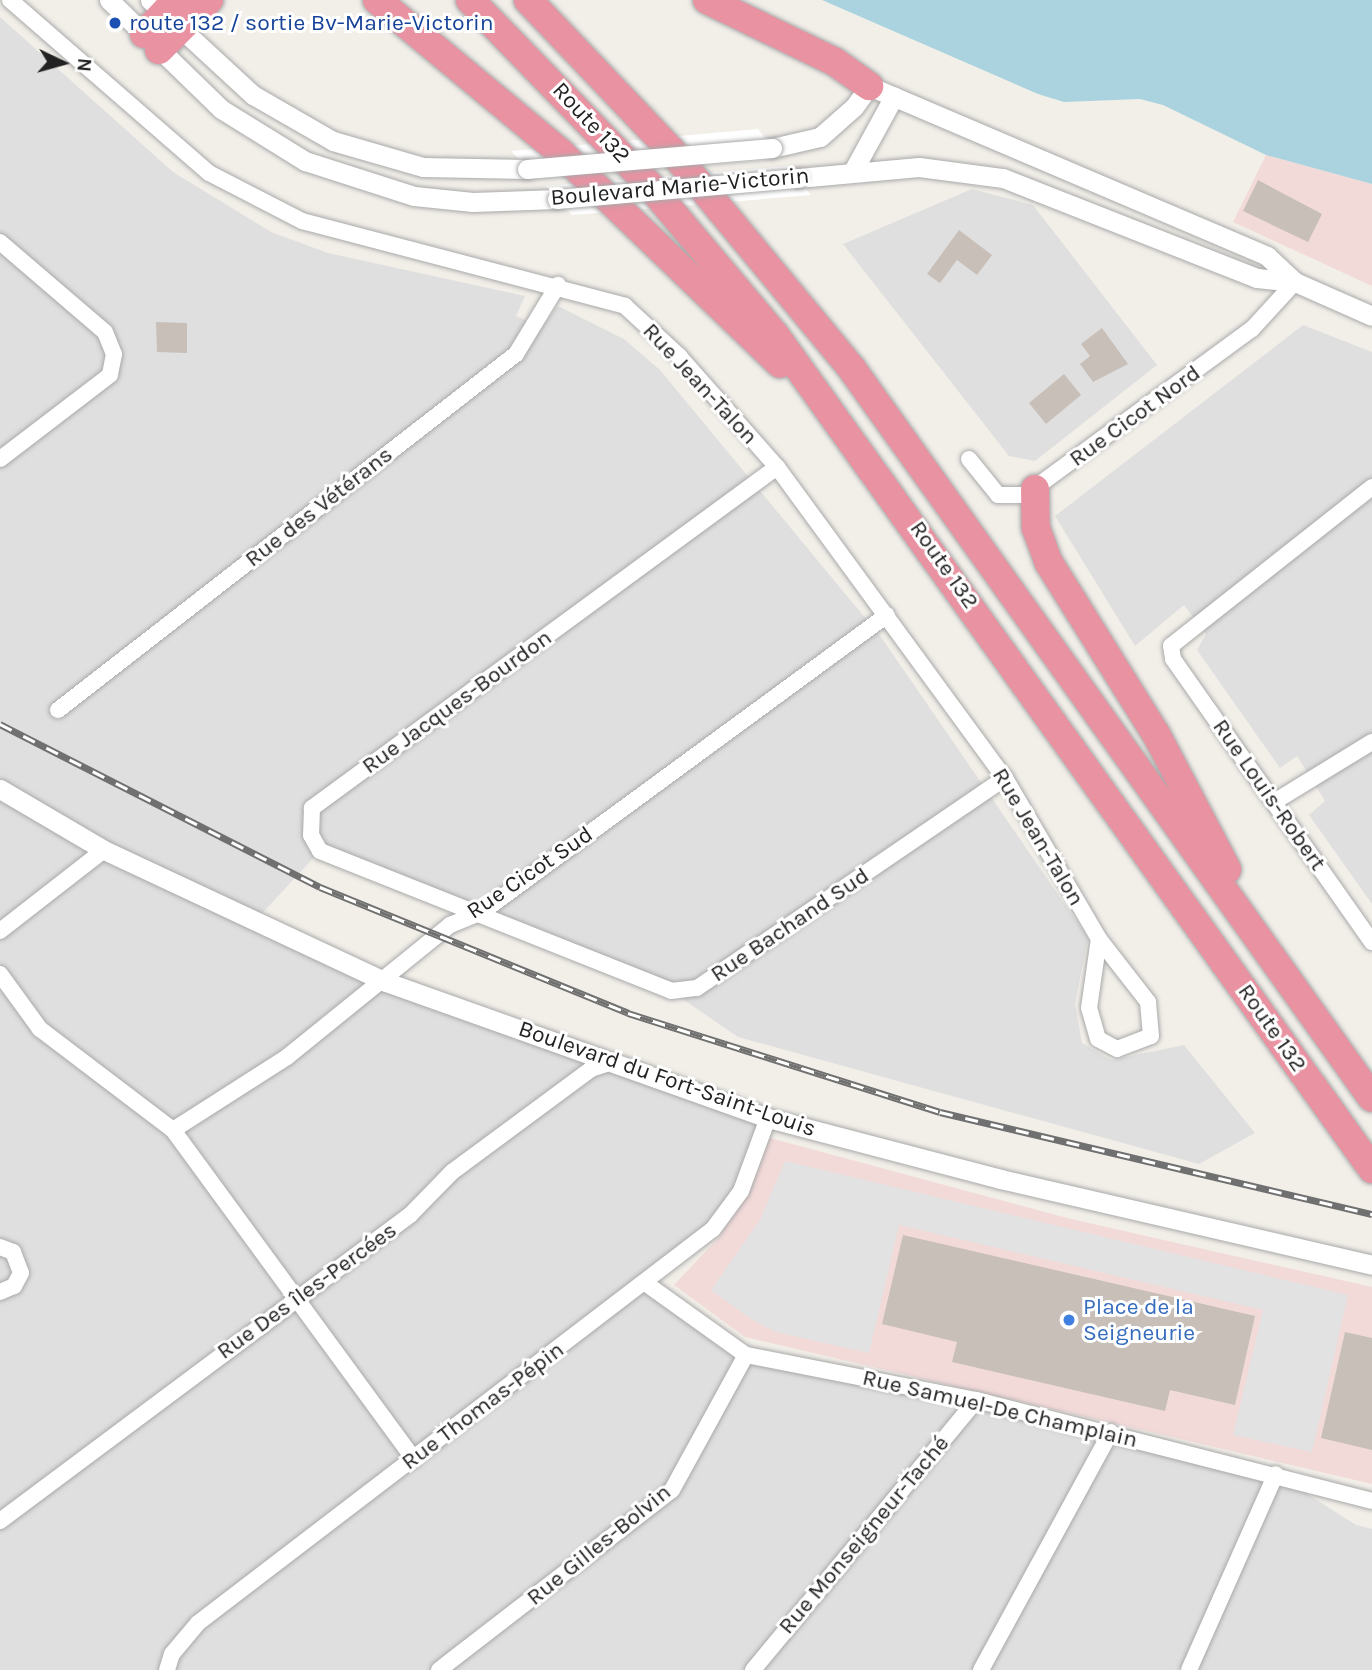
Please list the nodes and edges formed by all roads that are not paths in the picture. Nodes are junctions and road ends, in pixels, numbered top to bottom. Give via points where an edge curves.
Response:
1 (10, 0) edge
2 (109, 0) edge
3 (209, 0) edge
4 (377, 0) edge
5 (470, 0) edge
6 (528, 0) edge
7 (707, 0) edge
8 (167, 11) edge
9 (152, 42) junction
10 (882, 91) junction
11 (853, 171) junction
12 (0, 242) edge
13 (1295, 282) junction
14 (558, 285) junction
15 (1372, 316) edge
16 (842, 423) junction
17 (0, 459) edge
18 (970, 459) dead end
19 (777, 467) junction
20 (1372, 487) edge
21 (1035, 489) junction
22 (887, 615) junction
23 (58, 710) dead end
24 (1372, 742) edge
25 (1005, 778) junction
26 (0, 789) edge
27 (1274, 803) junction
28 (104, 850) junction
29 (482, 912) junction
30 (0, 931) edge
31 (1099, 939) junction
32 (1372, 942) edge
33 (1279, 967) junction
34 (0, 974) edge
35 (386, 982) junction
36 (613, 1062) junction
37 (1372, 1098) edge
38 (768, 1118) junction
39 (173, 1130) junction
40 (1372, 1169) edge
41 (0, 1247) edge
42 (1372, 1265) edge
43 (645, 1283) junction
44 (0, 1292) edge
45 (293, 1298) junction
46 (746, 1355) junction
47 (976, 1400) junction
48 (1111, 1432) junction
49 (414, 1459) junction
50 (1276, 1474) junction
51 (1372, 1502) edge
52 (0, 1521) edge
53 (167, 1670) edge
54 (439, 1670) edge
55 (753, 1670) edge
56 (981, 1670) edge
57 (1189, 1670) edge

1 - 14 street, Rue Jean-Talon via 209,173 302,221 391,248
2 - 9 street, Boulevard Marie-Victorin
3 - 8 highway
4 - 16 highway via 561,153
5 - 16 highway, Route 132 via 692,234
6 - 33 highway, Route 132 via 679,159 839,352
7 - 10 highway via 835,62
8 - 9 highway
8 - 10 street, Boulevard Marie-Victorin, bridge via 253,95 343,145 423,167 527,169 772,148 820,136
9 - 11 street, Boulevard Marie-Victorin, bridge via 257,135 347,178 444,200 557,199
10 - 11 street
10 - 13 street, Boulevard Marie-Victorin via 1267,256
11 - 13 street, Boulevard Marie-Victorin via 937,167 1003,178 1257,278
12 - 17 street via 105,332 114,354 110,375
13 - 15 street, Boulevard Marie-Victorin
13 - 21 street, Rue Cicot Nord via 1252,329
14 - 19 street, Rue Jean-Talon via 625,306 679,356
14 - 23 street, Rue des Vétérans via 516,354
16 - 40 highway, Route 132
18 - 21 street, Rue Cicot Nord via 998,495 1015,498
19 - 22 street, Rue Jean-Talon
19 - 29 street, Rue Jacques-Bourdon via 312,808 311,835 320,851
20 - 27 street, Rue Louis-Robert via 1171,646 1174,659
21 - 33 highway via 1036,528 1049,563 1156,734
22 - 25 street, Rue Jean-Talon
22 - 29 street, Rue Cicot Sud
24 - 27 street
25 - 29 street, Rue Bachand Sud via 697,988 671,990
25 - 31 street, Rue Jean-Talon
26 - 28 street, Boulevard du Fort-Saint-Louis
27 - 32 street, Rue Louis-Robert
28 - 30 street
28 - 35 street, Boulevard du Fort-Saint-Louis
29 - 35 street, Rue Cicot Sud via 450,925
31 - 31 street, Rue Jean-Talon via 1089,1008 1098,1039 1118,1049 1151,1036 1149,1002
33 - 37 highway, Route 132
34 - 39 street via 40,1029
35 - 36 street, Boulevard du Fort-Saint-Louis
35 - 39 street, Rue Cicot Sud via 287,1057
36 - 38 street, Boulevard du Fort-Saint-Louis
36 - 45 street, Rue Des îles-Percées via 590,1069 452,1172 410,1215
38 - 42 street, Boulevard du Fort-Saint-Louis via 1000,1179
38 - 43 street, Rue Thomas-Pépin via 741,1191 713,1229
39 - 45 street
41 - 44 street via 13,1252 21,1273 14,1286
43 - 46 street, Rue Samuel-De Champlain
43 - 49 street, Rue Thomas-Pépin
45 - 49 street
45 - 52 street, Rue Des îles-Percées
46 - 47 street, Rue Samuel-De Champlain
46 - 54 street, Rue Gilles-Bolvin via 672,1489
47 - 48 street, Rue Samuel-De Champlain
47 - 55 street, Rue Monseigneur-Taché
48 - 50 street, Rue Samuel-De Champlain
48 - 56 street
49 - 53 street, Rue Thomas-Pépin via 198,1623 172,1654
50 - 51 street, Rue Samuel-De Champlain
50 - 57 street

